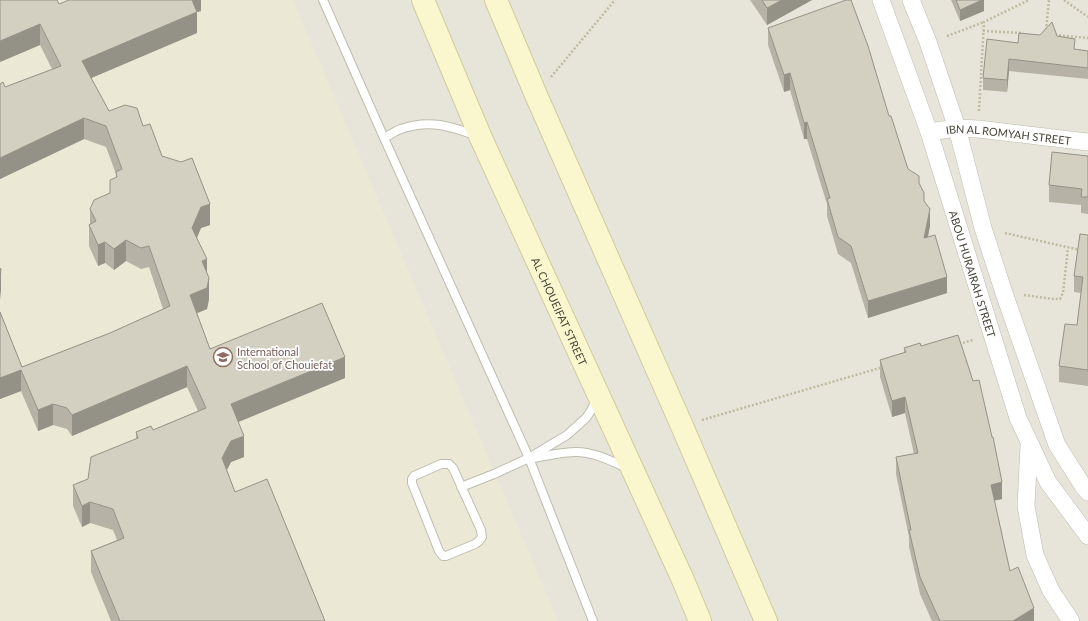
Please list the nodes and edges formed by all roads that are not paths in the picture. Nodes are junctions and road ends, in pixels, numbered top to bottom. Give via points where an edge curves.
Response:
1 (323, 0) edge
2 (423, 0) edge
3 (496, 0) edge
4 (882, 0) edge
5 (911, 0) edge
6 (957, 128) junction
7 (928, 132) junction
8 (384, 138) junction
9 (481, 138) junction
10 (1088, 142) edge
11 (598, 394) junction
12 (1029, 444) junction
13 (530, 458) junction
14 (634, 471) junction
15 (461, 487) junction
16 (1088, 492) edge
17 (1088, 536) edge
18 (593, 621) edge
19 (700, 621) edge
20 (766, 621) edge
21 (1071, 621) edge

1 - 8 lane
2 - 9 main road, AL CHOUEIFAT STREET
3 - 20 main road
4 - 7 street, ABOU HURAIRAH STREET
5 - 6 street
6 - 7 street, IBN AL ROMYAH STREET
6 - 10 street, IBN AL ROMYAH STREET
6 - 16 street via 983,228 1057,445
7 - 12 street, ABOU HURAIRAH STREET via 991,335
8 - 9 lane via 401,129 426,124 453,127
8 - 13 lane
9 - 11 main road, AL CHOUEIFAT STREET
11 - 13 lane via 586,418 567,435
11 - 14 main road, AL CHOUEIFAT STREET
12 - 17 street, ABOU HURAIRAH STREET via 1048,482
12 - 21 street via 1026,506 1035,555 1052,591
13 - 14 lane via 562,453 587,453
13 - 15 lane
13 - 18 lane
14 - 19 main road, AL CHOUEIFAT STREET
15 - 15 lane via 482,537 475,544 443,556 412,479 441,464 449,464

